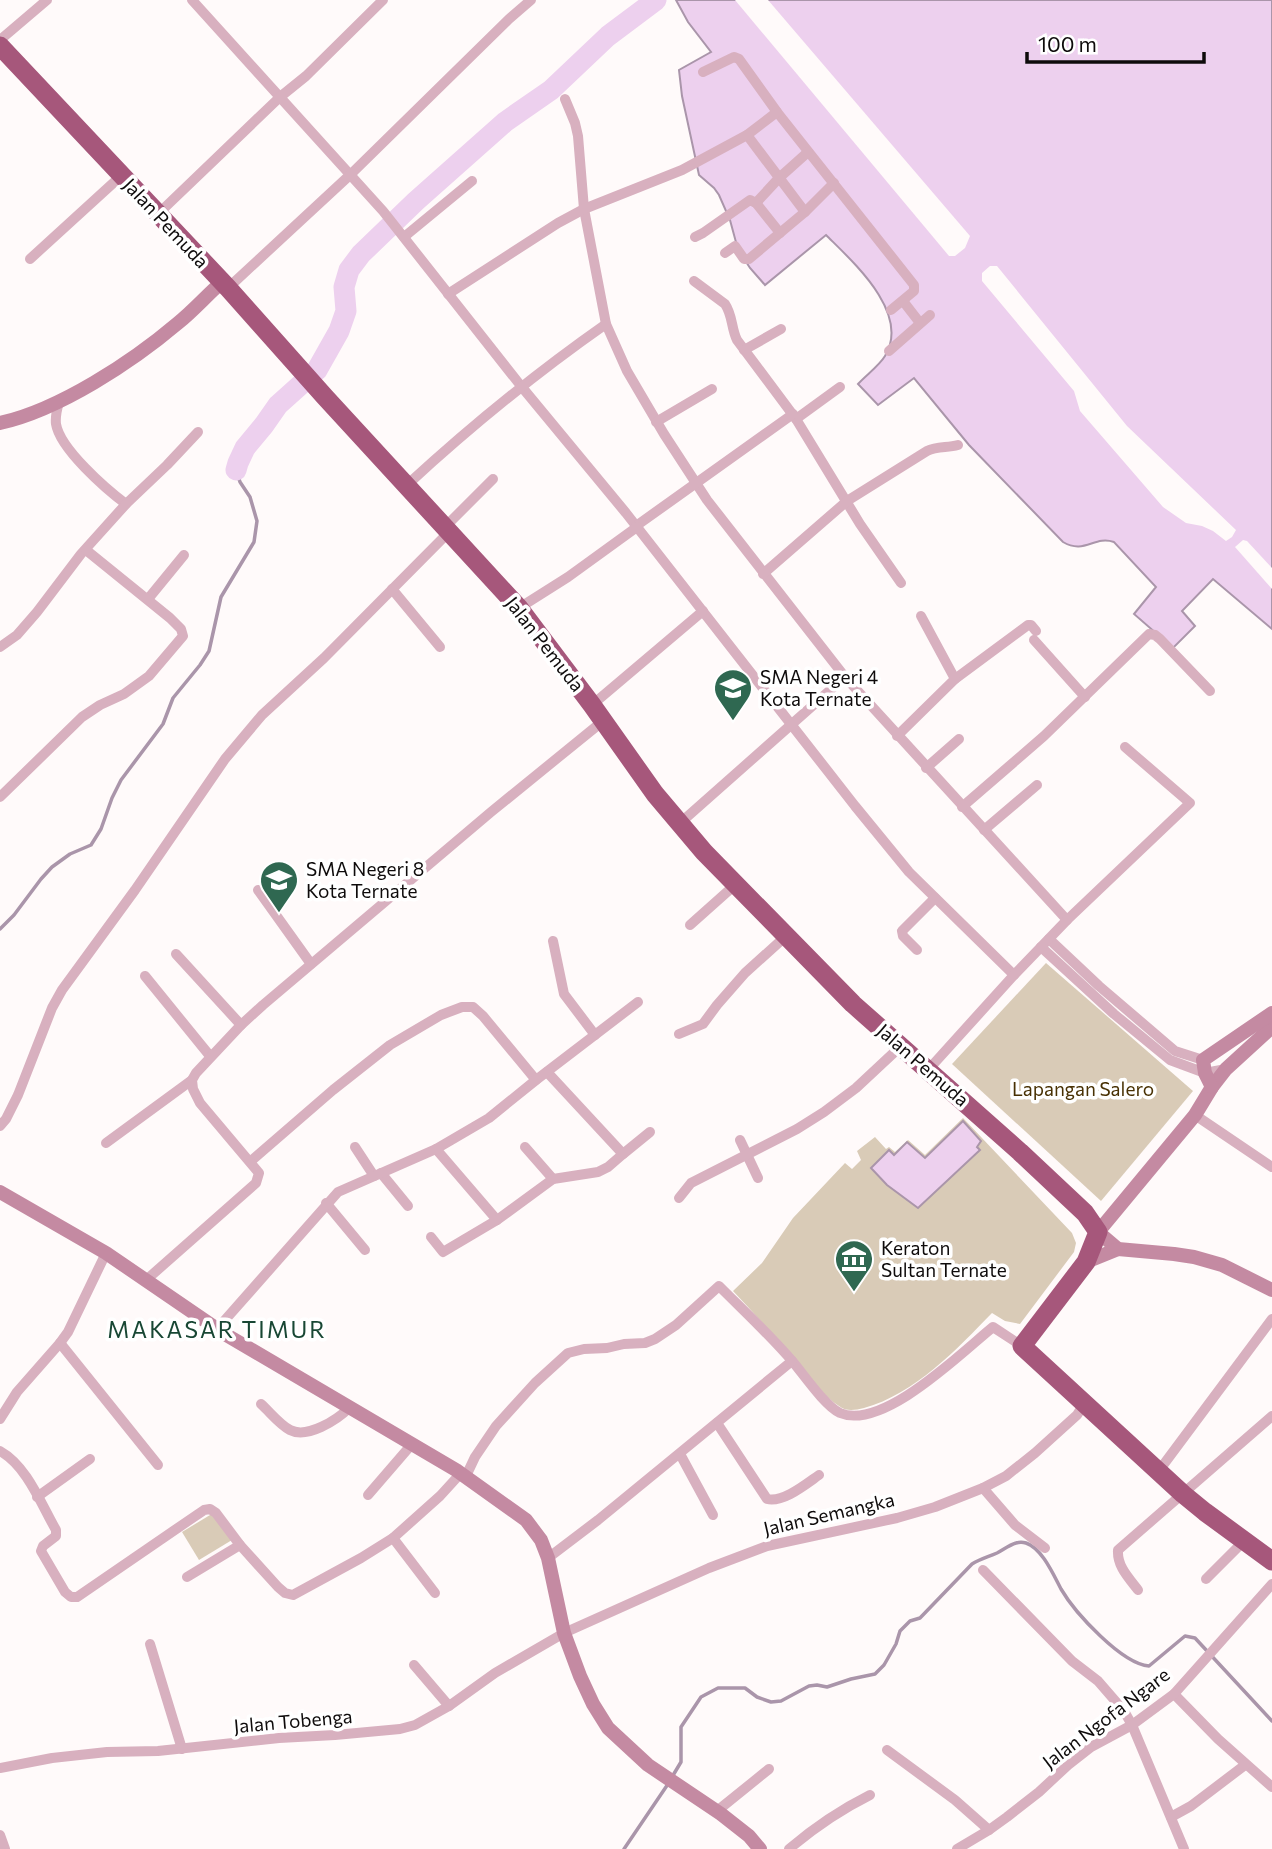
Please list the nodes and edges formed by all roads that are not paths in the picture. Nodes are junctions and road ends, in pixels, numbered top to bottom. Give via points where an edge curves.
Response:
1 (47, 0) edge
2 (192, 0) edge
3 (383, 0) edge
4 (531, 0) edge
5 (0, 40) edge
6 (0, 46) edge
7 (703, 72) dead end
8 (280, 97) junction
9 (565, 99) dead end
10 (777, 112) junction
11 (747, 135) junction
12 (808, 152) junction
13 (351, 174) junction
14 (122, 175) junction
15 (779, 178) junction
16 (472, 181) dead end
17 (834, 183) junction
18 (756, 203) junction
19 (584, 209) junction
20 (805, 212) junction
21 (158, 214) junction
22 (780, 233) junction
23 (402, 235) junction
24 (695, 237) dead end
25 (724, 253) dead end
26 (30, 259) dead end
27 (694, 281) dead end
28 (225, 285) junction
29 (447, 294) junction
30 (903, 301) junction
31 (891, 310) dead end
32 (930, 315) dead end
33 (920, 323) junction
34 (606, 324) junction
35 (781, 329) dead end
36 (744, 350) junction
37 (889, 351) dead end
38 (522, 386) junction
39 (840, 387) dead end
40 (712, 390) dead end
41 (59, 401) junction
42 (794, 417) junction
43 (656, 422) junction
44 (0, 423) edge
45 (198, 432) dead end
46 (958, 445) dead end
47 (493, 480) dead end
48 (696, 484) junction
49 (407, 485) junction
50 (847, 501) junction
51 (126, 504) junction
52 (636, 526) junction
53 (447, 530) junction
54 (86, 550) junction
55 (184, 555) dead end
56 (763, 574) junction
57 (901, 583) dead end
58 (392, 589) junction
59 (148, 599) junction
60 (519, 608) junction
61 (704, 611) junction
62 (921, 616) dead end
63 (0, 647) edge
64 (440, 647) dead end
65 (845, 677) junction
66 (955, 679) junction
67 (1210, 691) dead end
68 (1085, 697) junction
69 (598, 713) junction
70 (793, 724) junction
71 (897, 736) junction
72 (958, 739) dead end
73 (1125, 747) dead end
74 (926, 768) junction
75 (1037, 785) dead end
76 (0, 797) edge
77 (962, 807) junction
78 (679, 824) junction
79 (984, 830) junction
80 (736, 884) junction
81 (258, 890) dead end
82 (935, 898) junction
83 (1067, 920) junction
84 (690, 925) dead end
85 (786, 936) junction
86 (553, 941) dead end
87 (1045, 943) junction
88 (917, 950) dead end
89 (176, 954) dead end
90 (311, 964) junction
91 (1014, 975) junction
92 (145, 976) dead end
93 (638, 1002) dead end
94 (1272, 1013) edge
95 (241, 1025) junction
96 (1272, 1027) edge
97 (679, 1034) dead end
98 (595, 1035) junction
99 (901, 1046) junction
100 (210, 1056) junction
101 (1204, 1066) junction
102 (929, 1069) junction
103 (1226, 1069) junction
104 (547, 1072) junction
105 (192, 1080) junction
106 (536, 1080) junction
107 (1212, 1087) junction
108 (1195, 1115) junction
109 (0, 1126) edge
110 (650, 1132) dead end
111 (740, 1140) dead end
112 (106, 1143) dead end
113 (355, 1147) dead end
114 (525, 1147) dead end
115 (436, 1149) junction
116 (623, 1154) junction
117 (748, 1155) junction
118 (251, 1161) junction
119 (1272, 1167) edge
120 (378, 1175) junction
121 (758, 1178) dead end
122 (553, 1179) junction
123 (0, 1192) edge
124 (679, 1198) dead end
125 (326, 1203) junction
126 (408, 1206) dead end
127 (497, 1220) junction
128 (1098, 1232) junction
129 (431, 1237) dead end
130 (1118, 1249) junction
131 (365, 1250) dead end
132 (106, 1253) junction
133 (1086, 1262) junction
134 (145, 1281) junction
135 (1272, 1290) edge
136 (1272, 1319) edge
137 (217, 1329) junction
138 (60, 1343) junction
139 (1022, 1346) junction
140 (792, 1361) junction
141 (261, 1404) dead end
142 (1084, 1404) junction
143 (349, 1408) junction
144 (1272, 1416) edge
145 (0, 1419) edge
146 (717, 1423) junction
147 (412, 1444) junction
148 (0, 1451) edge
149 (680, 1454) junction
150 (90, 1459) dead end
151 (158, 1465) dead end
152 (1158, 1472) junction
153 (464, 1475) junction
154 (819, 1475) dead end
155 (983, 1488) junction
156 (1183, 1494) junction
157 (368, 1495) dead end
158 (37, 1497) junction
159 (713, 1515) dead end
160 (393, 1538) junction
161 (1244, 1541) junction
162 (240, 1545) junction
163 (1045, 1548) dead end
164 (548, 1558) junction
165 (1272, 1561) edge
166 (983, 1570) dead end
167 (187, 1577) dead end
168 (1206, 1579) dead end
169 (1272, 1584) edge
170 (1138, 1590) dead end
171 (435, 1593) dead end
172 (564, 1633) junction
173 (150, 1644) dead end
174 (414, 1665) dead end
175 (1174, 1694) junction
176 (449, 1706) junction
177 (1132, 1725) junction
178 (182, 1749) junction
179 (887, 1750) dead end
180 (1245, 1765) junction
181 (1, 1766) edge
182 (769, 1769) dead end
183 (1272, 1787) edge
184 (870, 1795) dead end
185 (718, 1811) junction
186 (1171, 1817) junction
187 (989, 1830) junction
188 (0, 1835) edge
189 (5, 1849) edge
190 (760, 1849) edge
191 (789, 1849) edge
192 (957, 1849) edge
193 (1184, 1849) edge

1 - 5 street
2 - 8 street
3 - 8 street
4 - 13 street
6 - 14 highway, Jalan Pemuda
7 - 10 street via 737,57
8 - 13 street
8 - 21 street
9 - 19 street via 578,136
10 - 11 street
10 - 12 street
11 - 15 street
11 - 19 street via 682,170
12 - 15 street
12 - 17 street
13 - 23 street
13 - 28 street
14 - 21 highway, Jalan Pemuda
14 - 26 street
15 - 18 street
15 - 20 street
16 - 23 street
17 - 20 street
17 - 30 street via 914,285
18 - 22 street
18 - 24 street via 750,200
19 - 29 street
19 - 34 street
20 - 22 street
21 - 28 highway, Jalan Pemuda
22 - 25 street via 746,260 735,246
23 - 29 street
27 - 36 street via 728,308 733,332
28 - 41 street via 137,356
28 - 49 highway, Jalan Pemuda
29 - 38 street
30 - 31 street
30 - 33 street
32 - 33 street
33 - 37 street
34 - 38 street
34 - 43 street
35 - 36 street
36 - 42 street
38 - 49 street
38 - 52 street
39 - 42 street
40 - 43 street
41 - 44 street
41 - 51 street via 56,426 65,444
42 - 48 street
42 - 50 street
43 - 48 street
45 - 51 street
46 - 50 street via 927,451
47 - 53 street
48 - 52 street
48 - 56 street
49 - 53 highway, Jalan Pemuda
50 - 56 street
50 - 57 street
51 - 54 street
52 - 60 street
52 - 61 street
53 - 58 street
53 - 60 highway, Jalan Pemuda
54 - 59 street
54 - 63 street via 17,635
55 - 59 street
56 - 65 street
58 - 64 street
58 - 109 street via 262,715 225,759 62,990 18,1095
59 - 76 street via 180,627 179,641 139,684 90,710
60 - 69 highway, Jalan Pemuda
61 - 69 street
61 - 70 street
62 - 66 street
65 - 70 street
65 - 71 street
66 - 68 street via 1031,625
66 - 71 street
67 - 68 street via 1160,639 1149,634
68 - 77 street
69 - 78 highway, Jalan Pemuda
69 - 90 street
70 - 78 street
70 - 82 street via 909,872
71 - 74 street
72 - 74 street
73 - 83 street via 1189,803
74 - 77 street
75 - 79 street
77 - 79 street
78 - 80 highway, Jalan Pemuda
79 - 83 street
80 - 84 street
80 - 85 highway, Jalan Pemuda
81 - 90 street
82 - 88 street via 902,931
82 - 91 street
83 - 87 street
85 - 97 street via 745,973 703,1024
85 - 99 highway, Jalan Pemuda
86 - 98 street via 564,994
87 - 91 street
87 - 101 street via 1114,1014 1170,1060
89 - 95 street
90 - 95 street
91 - 102 street
92 - 100 street
93 - 98 street
94 - 101 street
95 - 100 street
96 - 103 street
98 - 104 street
99 - 102 highway, Jalan Pemuda
99 - 117 street via 824,1112
100 - 105 street
101 - 103 street
101 - 107 street
102 - 128 highway, Jalan Pemuda via 1085,1213
103 - 107 street
104 - 106 street
104 - 116 street
105 - 112 street
105 - 118 street via 200,1104
106 - 115 street via 489,1118
106 - 118 street via 483,1016 473,1007 462,1007 390,1045
107 - 108 street
108 - 119 street
108 - 128 street
110 - 116 street
111 - 117 street
113 - 120 street
114 - 122 street
115 - 120 street
115 - 127 street
116 - 122 street via 598,1172
117 - 121 street
117 - 124 street via 691,1182
118 - 134 street via 259,1173 256,1183
120 - 125 street via 338,1192
120 - 126 street
122 - 127 street
123 - 132 street
125 - 131 street
125 - 137 street
127 - 129 street via 443,1252
128 - 130 street
128 - 133 highway
130 - 133 street
130 - 135 street via 1194,1257 1222,1265
132 - 134 street
132 - 138 street
133 - 139 highway
134 - 137 street
136 - 152 street
137 - 143 street
138 - 145 street
138 - 151 street
139 - 140 street via 993,1327 919,1388 888,1405 851,1415 839,1412 820,1395
139 - 142 highway
140 - 146 street
140 - 153 street via 719,1286 655,1339 568,1353 496,1426
141 - 143 street via 286,1427 300,1433 332,1421
142 - 152 highway
142 - 155 street, Jalan Semangka via 1035,1453
143 - 147 street
144 - 156 street
146 - 149 street
146 - 154 street via 767,1499 798,1490
147 - 153 street
147 - 157 street
148 - 158 street via 17,1463
149 - 159 street
149 - 164 street
150 - 158 street
152 - 156 highway
153 - 160 street
153 - 164 street via 526,1520
155 - 163 street via 1015,1524
155 - 172 street, Jalan Semangka via 897,1518 767,1546
156 - 161 highway
156 - 170 street via 1118,1550 1120,1565
158 - 162 street via 57,1533 41,1553 71,1597 204,1510 216,1513
160 - 162 street via 293,1595 278,1587
160 - 171 street
161 - 165 highway
161 - 168 street
162 - 167 street
164 - 172 street
166 - 177 street via 1072,1661 1098,1681
169 - 175 street, Jalan Ngofa Ngare
172 - 176 street, Jalan Tobenga
172 - 185 street via 580,1676 608,1728 648,1765
173 - 178 street
174 - 176 street
175 - 177 street, Jalan Ngofa Ngare
175 - 180 street
176 - 178 street, Jalan Tobenga via 400,1729
177 - 186 street
177 - 187 street, Jalan Ngofa Ngare via 1091,1747
178 - 181 street, Jalan Tobenga via 107,1752
179 - 187 street
180 - 183 street
180 - 186 street
182 - 185 street
184 - 191 street via 837,1812
185 - 190 street
186 - 193 street
187 - 192 street, Jalan Ngofa Ngare
188 - 189 street

